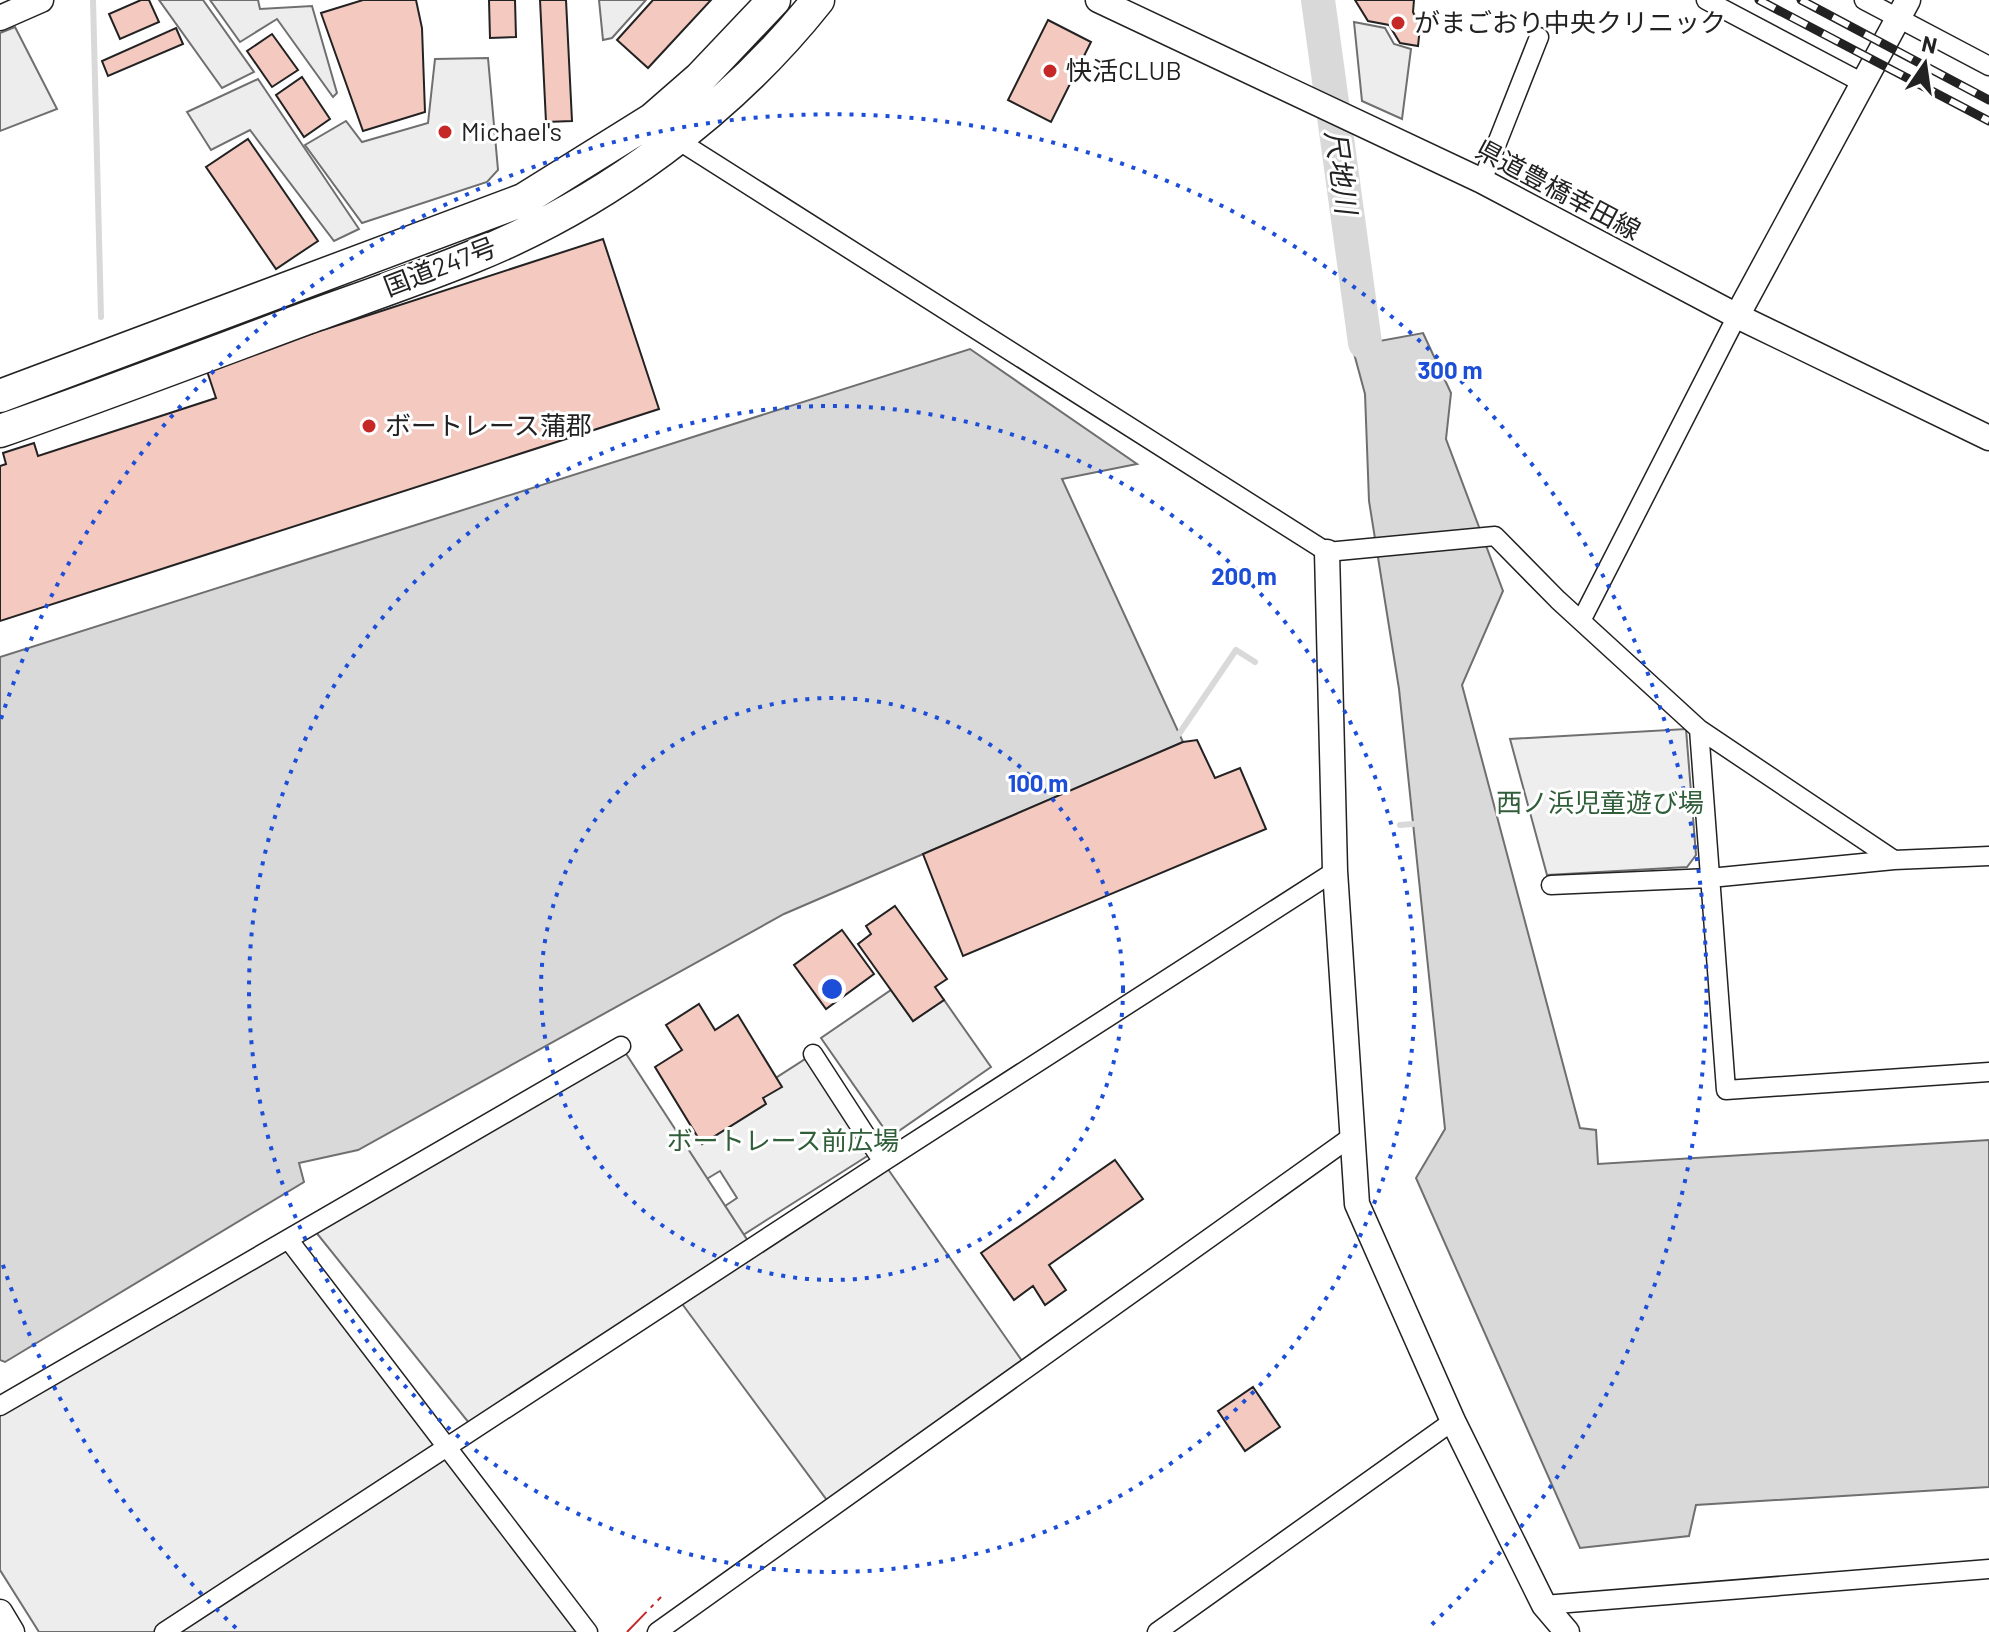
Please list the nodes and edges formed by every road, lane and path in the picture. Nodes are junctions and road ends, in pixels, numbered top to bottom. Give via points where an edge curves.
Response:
1 (41, 0) edge
2 (774, 0) edge
3 (818, 0) edge
4 (1098, 0) edge
5 (1706, 0) edge
6 (1864, 0) edge
7 (1903, 9) edge
8 (0, 18) edge
9 (1539, 37) dead end
10 (1989, 66) edge
11 (1861, 82) junction
12 (676, 139) junction
13 (1482, 181) junction
14 (1737, 316) junction
15 (0, 396) edge
16 (0, 431) edge
17 (1989, 438) edge
18 (1327, 552) junction
19 (1582, 619) junction
20 (1699, 729) junction
21 (1989, 856) edge
22 (1894, 860) junction
23 (1335, 871) junction
24 (1710, 878) junction
25 (1551, 885) dead end
26 (621, 1046) dead end
27 (813, 1054) dead end
28 (1989, 1072) edge
29 (1351, 1137) junction
30 (883, 1162) junction
31 (288, 1239) junction
32 (0, 1406) edge
33 (1453, 1421) junction
34 (448, 1445) junction
35 (1989, 1569) edge
36 (1544, 1605) junction
37 (0, 1612) edge
38 (12, 1632) edge
39 (164, 1632) edge
40 (588, 1632) edge
41 (657, 1632) edge
42 (1157, 1632) edge
43 (1567, 1632) edge

1 - 8 street
2 - 15 highway, 国道247号 via 653,119 523,200
3 - 12 highway, 国道247号 via 729,99
4 - 13 street, 県道豊橋幸田線
5 - 11 street
6 - 7 street
7 - 10 street
7 - 11 street
9 - 13 street
11 - 14 street
12 - 16 highway, 国道247号 via 537,227 474,257
12 - 18 street
13 - 14 street, 県道豊橋幸田線
14 - 17 street, 県道豊橋幸田線
14 - 19 street
18 - 19 street via 1495,536
18 - 23 street
19 - 20 street
20 - 22 street
20 - 24 street
21 - 22 street
22 - 24 street
23 - 29 street
23 - 30 street
24 - 25 street
24 - 28 street via 1726,1090
26 - 31 street
27 - 30 street
29 - 33 street via 1357,1204
29 - 41 street
30 - 34 street
31 - 32 street
31 - 34 street
33 - 36 street
33 - 42 street
34 - 39 street
34 - 40 street
35 - 36 street
36 - 43 street
37 - 38 street

